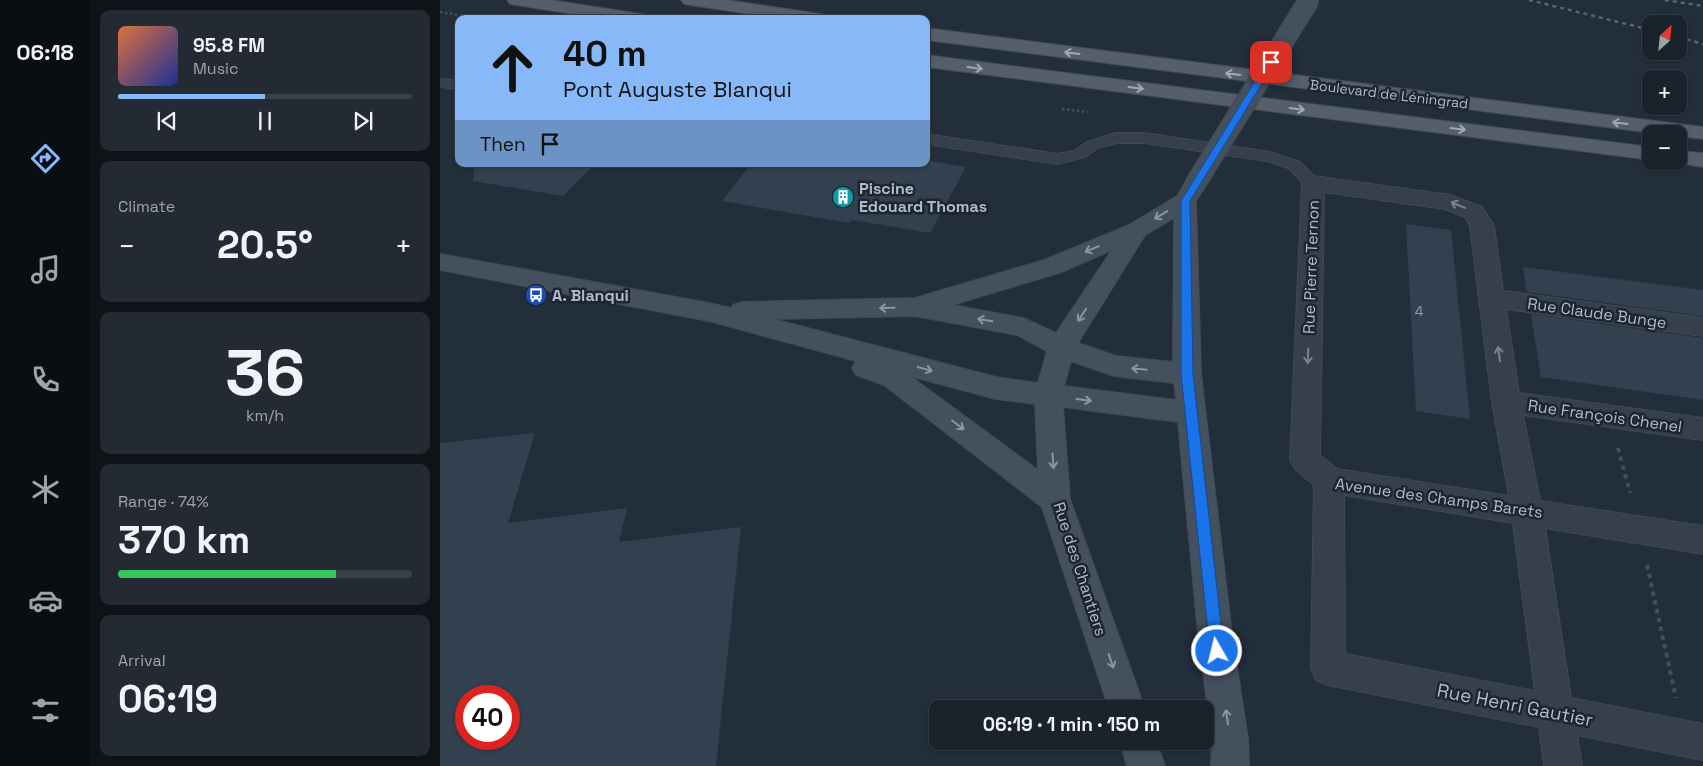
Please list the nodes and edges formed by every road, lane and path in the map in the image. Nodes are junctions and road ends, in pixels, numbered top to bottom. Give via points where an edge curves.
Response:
1 (516, 0) edge
2 (690, 0) edge
3 (1309, 0) edge
4 (440, 12) edge
5 (459, 15) edge
6 (615, 15) edge
7 (793, 15) edge
8 (930, 35) edge
9 (930, 62) edge
10 (440, 83) edge
11 (455, 85) edge
12 (1703, 134) edge
13 (930, 140) edge
14 (1642, 153) edge
15 (1687, 158) edge
16 (1703, 160) edge
17 (1313, 183) junction
18 (1190, 193) junction
19 (1137, 230) junction
20 (440, 262) edge
21 (1492, 298) junction
22 (915, 308) junction
23 (709, 312) junction
24 (1703, 328) edge
25 (1061, 347) junction
26 (1187, 374) junction
27 (1048, 395) junction
28 (1506, 402) junction
29 (1191, 413) junction
30 (1610, 416) junction
31 (1703, 430) edge
32 (1329, 480) junction
33 (1056, 499) junction
34 (1527, 511) junction
35 (1638, 529) junction
36 (1703, 540) edge
37 (1328, 668) joint
38 (1124, 700) edge
39 (1556, 714) junction
40 (1694, 740) edge
41 (1141, 750) edge
42 (1146, 766) edge
43 (1230, 766) edge
44 (1564, 766) edge

1 - 6 main road
2 - 7 main road
3 - 18 street, bridge
4 - 5 path
12 -> 8 main road, Boulevard de Léningrad
9 -> 14 main road, Boulevard de Léningrad
10 - 11 lane
13 - 17 lane via 1058,159 1116,138 1144,138 1270,157 1294,165
15 - 16 main road
21 -> 17 street, Rue Pierre Ternon via 1482,226 1474,212 1450,202
17 -> 32 street, Rue Pierre Ternon via 1305,460
18 -> 19 street
18 - 26 street
19 -> 22 street via 1052,266
19 -> 25 street, Rue des Chantiers
20 - 23 street
21 - 24 street, Rue Claude Bunge
28 -> 21 street, Rue Pierre Ternon
22 -> 23 street
25 -> 22 street via 1023,327
23 -> 27 street via 996,388
23 -> 33 street via 894,378
26 -> 25 street via 1114,366
25 - 27 street, Rue des Chantiers
26 - 29 street
27 -> 29 street
27 -> 33 street, Rue des Chantiers
28 - 30 street, Rue François Chenel
28 - 34 street, Rue Pierre Ternon
43 -> 29 street via 1230,739
30 - 31 street, Rue François Chenel
30 - 35 path
32 - 34 street, Avenue des Champs Barets
32 - 37 street, Avenue des Champs Barets
33 -> 38 street, Rue des Chantiers
34 - 35 street, Avenue des Champs Barets
34 - 39 street, Rue Pierre Ternon
35 - 36 street, Avenue des Champs Barets
35 - 40 path
37 - 39 street, Rue Henri Gautier
39 - 40 street, Rue Henri Gautier
39 - 44 street, Rue Pierre Ternon
41 - 42 street

